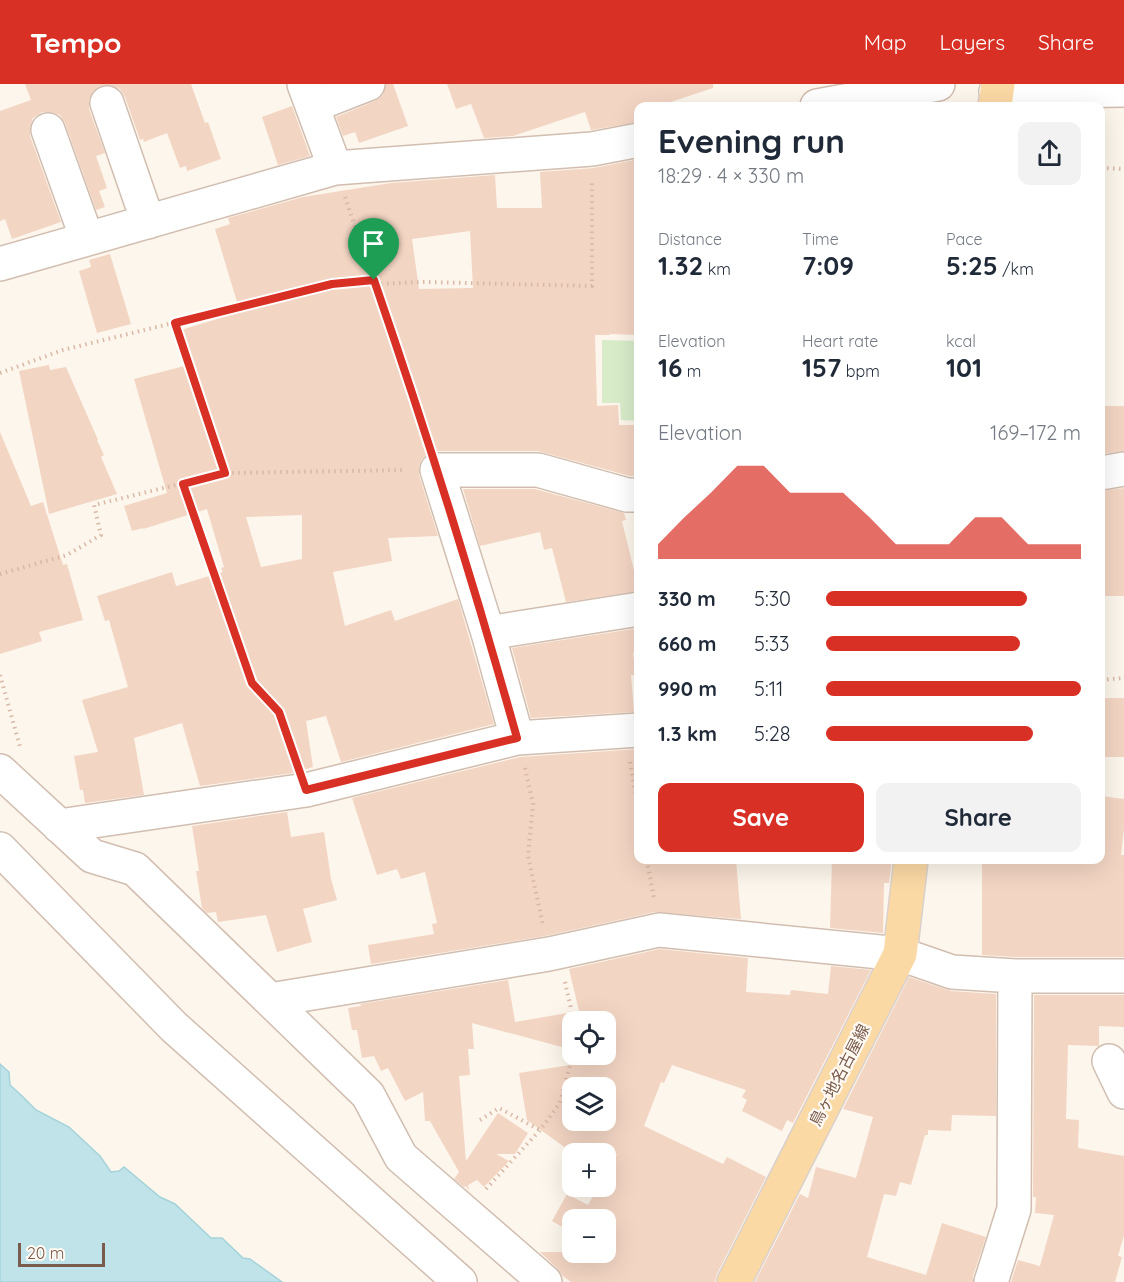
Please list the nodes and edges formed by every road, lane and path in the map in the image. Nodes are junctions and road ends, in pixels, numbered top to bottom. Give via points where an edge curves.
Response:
1 (368, 84) edge
2 (938, 84) edge
3 (1124, 90) edge
4 (996, 94) edge
5 (308, 95) edge
6 (839, 102) edge
7 (107, 103) dead end
8 (48, 130) dead end
9 (634, 141) edge
10 (592, 149) junction
11 (335, 168) junction
12 (1105, 168) edge
13 (1124, 169) edge
14 (148, 222) junction
15 (87, 239) junction
16 (0, 264) edge
17 (374, 282) junction
18 (175, 323) junction
19 (0, 373) edge
20 (1124, 469) edge
21 (437, 470) junction
22 (1105, 472) edge
23 (225, 473) junction
24 (183, 484) junction
25 (634, 495) edge
26 (0, 574) edge
27 (634, 610) edge
28 (488, 633) junction
29 (0, 675) edge
30 (1124, 678) edge
31 (1105, 680) edge
32 (632, 731) edge
33 (517, 738) junction
34 (634, 755) edge
35 (0, 771) edge
36 (306, 790) junction
37 (25, 795) junction
38 (59, 826) junction
39 (0, 849) edge
40 (648, 864) edge
41 (911, 864) edge
42 (659, 930) junction
43 (554, 953) junction
44 (900, 954) junction
45 (1015, 976) junction
46 (1124, 976) edge
47 (270, 1000) junction
48 (571, 1011) edge
49 (1109, 1061) dead end
50 (570, 1065) edge
51 (1124, 1092) edge
52 (480, 1120) dead end
53 (540, 1130) junction
54 (465, 1213) junction
55 (460, 1282) edge
56 (545, 1282) edge
57 (734, 1282) edge
58 (991, 1282) edge

1 - 5 street
2 - 6 street
3 - 4 street
5 - 11 street
7 - 14 street
8 - 15 street
9 - 10 street
10 - 11 street
10 - 17 path via 592,286
11 - 14 street
11 - 17 path
12 - 13 path
14 - 15 street
15 - 16 street
17 - 18 path via 332,284
17 - 21 path
18 - 19 path via 63,351
18 - 23 path
20 - 22 street
21 - 23 path
21 - 25 street via 538,470
21 - 28 street
23 - 24 path
24 - 26 path via 94,506 101,535 67,555
24 - 36 path via 252,683 279,712
27 - 28 street
28 - 33 street
29 - 37 path via 30,785
30 - 31 path
32 - 33 street
32 - 34 path
33 - 36 street
33 - 43 path via 533,804 528,856
35 - 37 street
36 - 38 street
37 - 38 street
38 - 47 street via 92,856 135,869
39 - 55 street via 174,1027
40 - 42 path
41 - 44 main road, 鳥ヶ地名古屋線
42 - 43 street
42 - 44 street
43 - 47 street
43 - 48 path
44 - 45 street via 952,972
44 - 57 main road, 鳥ヶ地名古屋線
45 - 46 street
45 - 58 street via 1014,1209
47 - 54 street via 368,1095 401,1157
49 - 51 street
50 - 53 path via 560,1103
52 - 53 path via 499,1108
53 - 54 path
54 - 56 street

